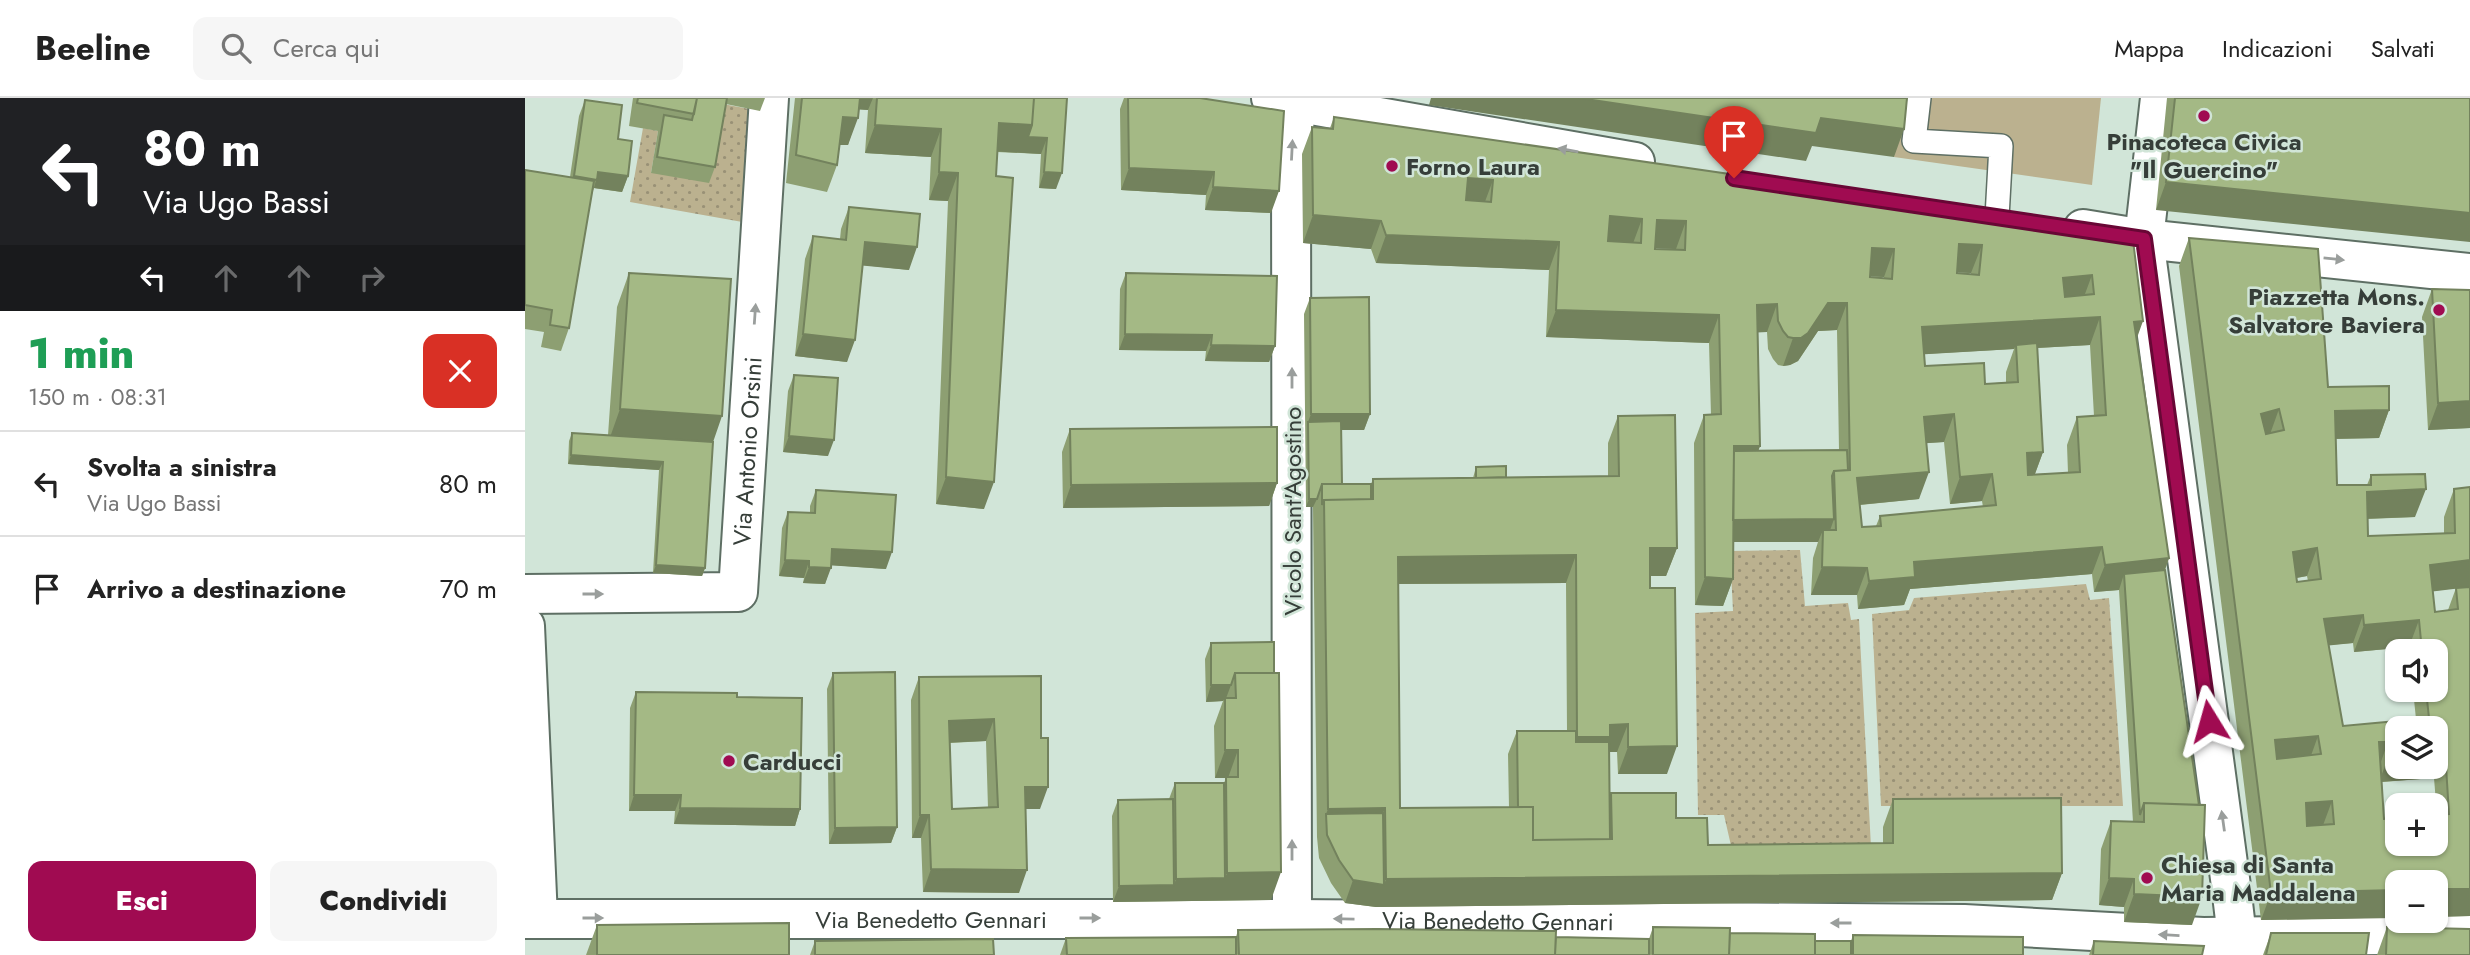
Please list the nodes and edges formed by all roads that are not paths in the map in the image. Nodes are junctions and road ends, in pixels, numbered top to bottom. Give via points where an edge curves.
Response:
1 (769, 98) edge
2 (1919, 98) edge
3 (2160, 98) edge
4 (1284, 101) edge
5 (1344, 105) edge
6 (1666, 167) edge
7 (1957, 211) edge
8 (1997, 217) junction
9 (2144, 239) junction
10 (2470, 273) edge
11 (525, 594) edge
12 (525, 626) edge
13 (532, 918) edge
14 (1292, 919) junction
15 (2470, 934) edge
16 (2235, 946) edge

11 -> 1 street, Via Antonio Orsini via 737,592
2 - 8 lane via 1914,141 2001,146
3 - 9 street
4 - 5 street
14 -> 4 street, Vicolo Sant'Agostino via 1291,151
6 -> 5 street
7 - 8 street
8 - 9 street
9 -> 10 street
16 -> 9 street
12 - 13 street
13 -> 14 street, Via Benedetto Gennari
16 -> 14 street, Via Benedetto Gennari via 1964,924
15 - 16 street, Via Benedetto Gennari

